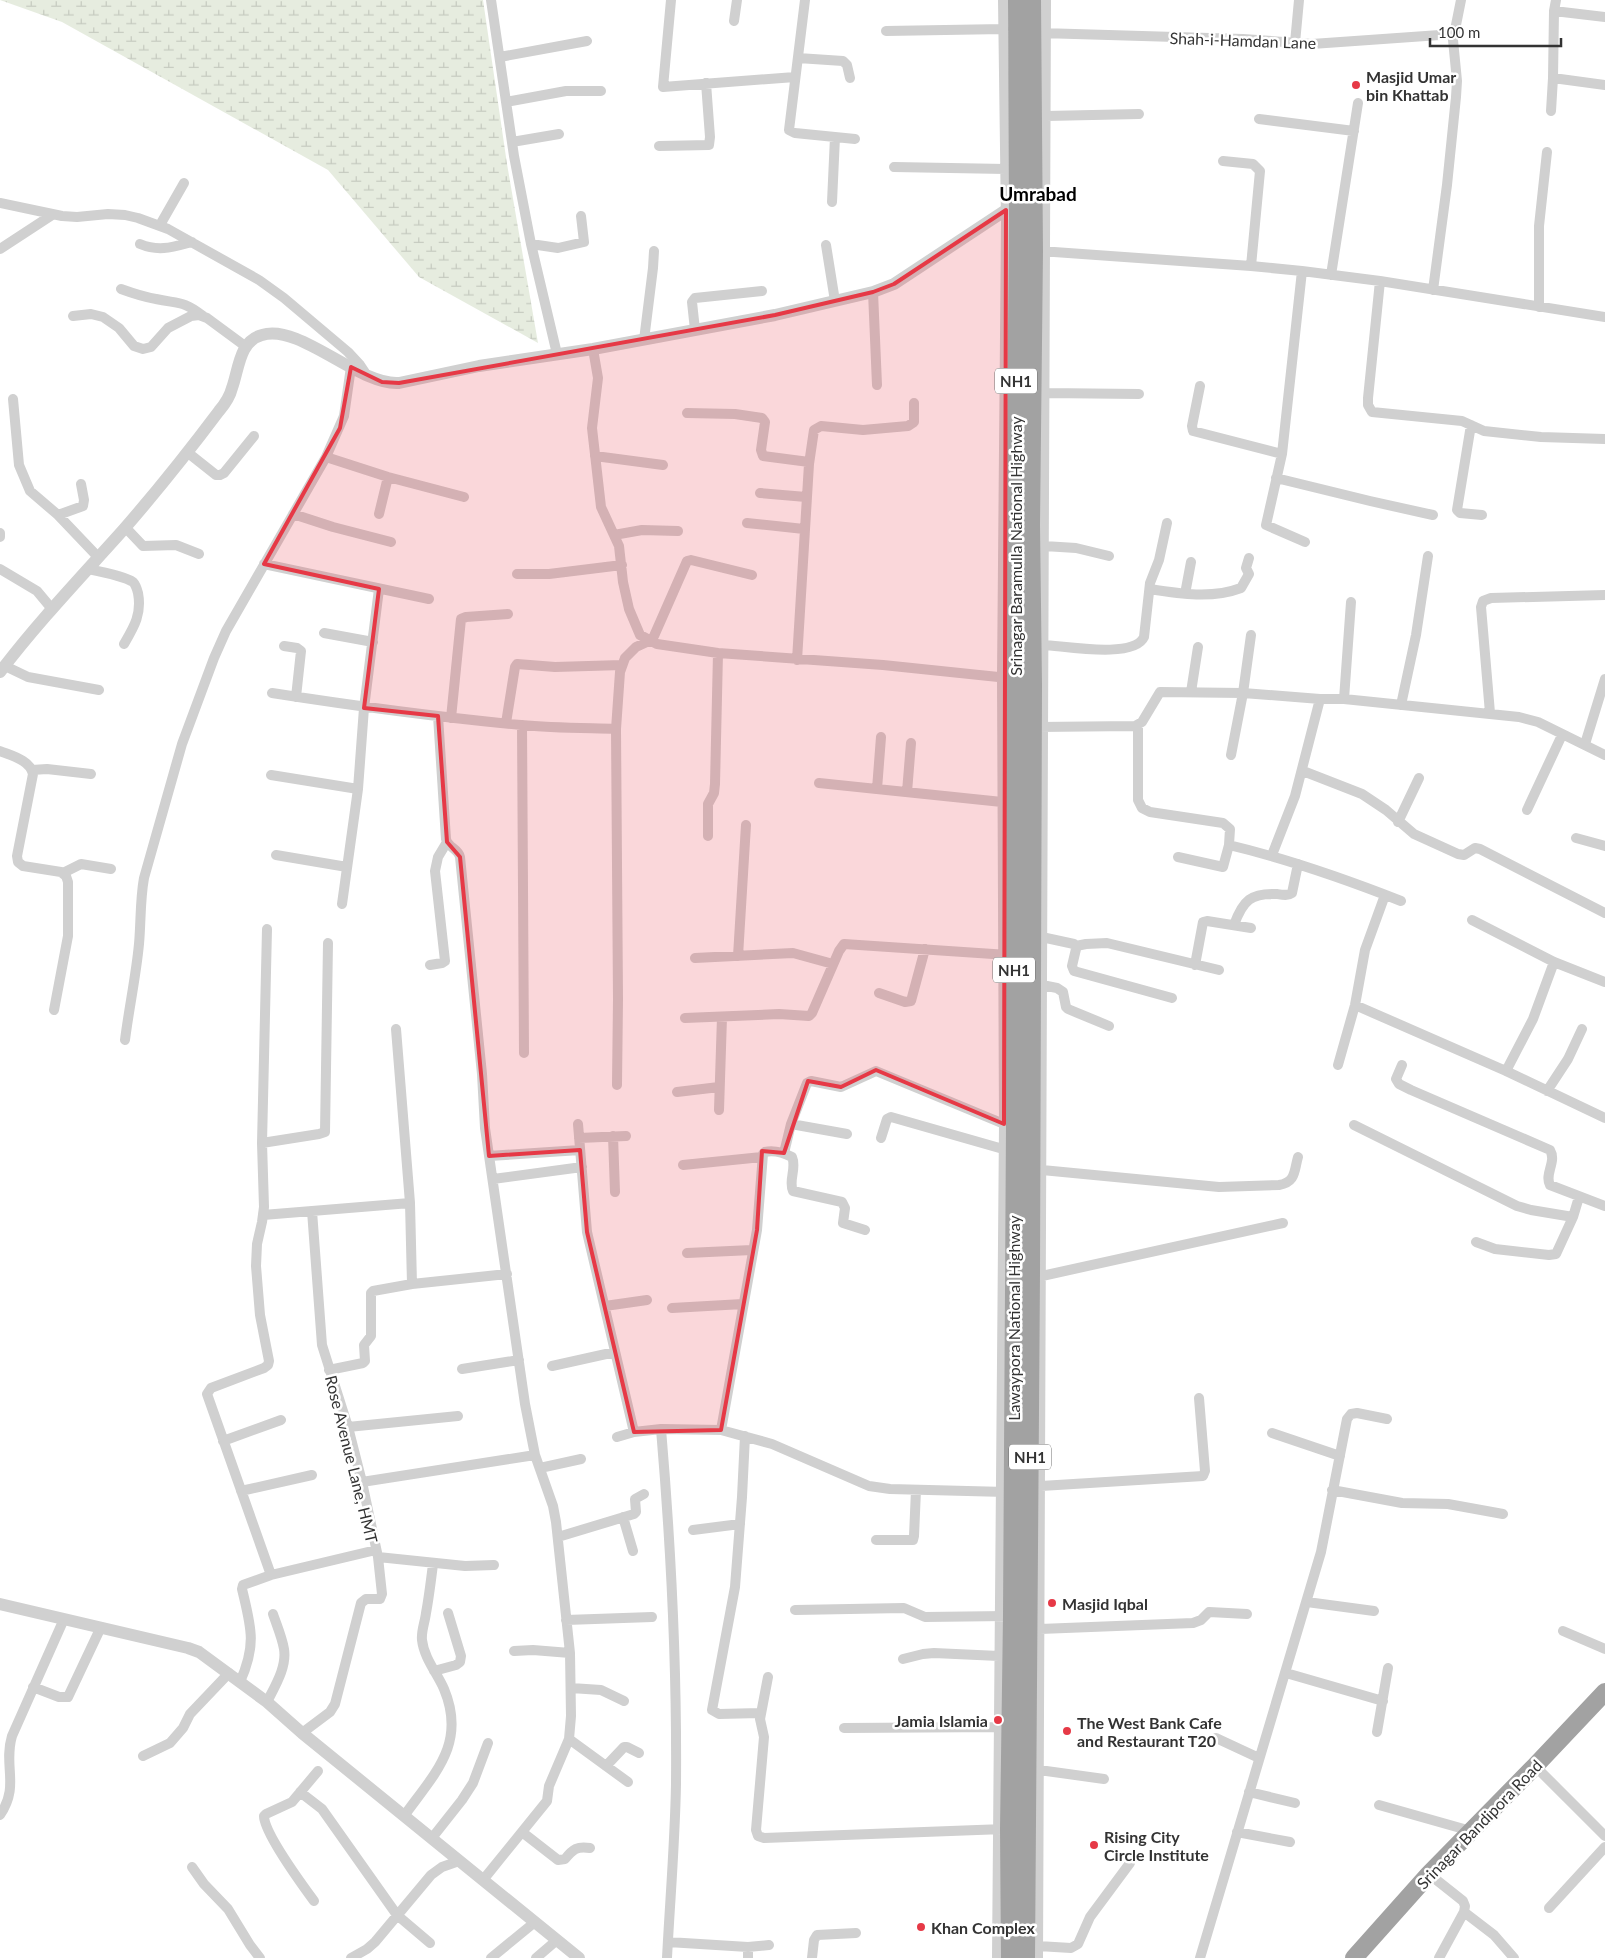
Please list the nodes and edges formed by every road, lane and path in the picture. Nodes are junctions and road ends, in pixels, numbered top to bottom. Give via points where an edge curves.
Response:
1 (491, 0) edge
2 (670, 0) edge
3 (737, 0) edge
4 (806, 0) edge
5 (1003, 0) edge
6 (1017, 0) edge
7 (1032, 0) edge
8 (1046, 0) edge
9 (1299, 0) edge
10 (1461, 0) edge
11 (1555, 5) edge
12 (1605, 17) edge
13 (734, 21) dead end
14 (1004, 29) junction
15 (886, 30) dead end
16 (1039, 33) junction
17 (1454, 34) junction
18 (587, 41) dead end
19 (1295, 43) junction
20 (500, 57) junction
21 (798, 58) junction
22 (796, 77) junction
23 (850, 78) dead end
24 (1554, 78) junction
25 (706, 84) junction
26 (1605, 85) edge
27 (602, 91) dead end
28 (506, 102) junction
29 (1358, 103) dead end
30 (1551, 110) dead end
31 (1139, 114) dead end
32 (1046, 116) junction
33 (1260, 120) dead end
34 (1354, 131) junction
35 (559, 134) dead end
36 (835, 137) junction
37 (855, 139) dead end
38 (512, 142) junction
39 (659, 146) dead end
40 (1547, 152) dead end
41 (1224, 161) dead end
42 (894, 167) dead end
43 (1006, 169) junction
44 (184, 183) dead end
45 (832, 202) dead end
46 (0, 203) edge
47 (1006, 210) junction
48 (52, 215) junction
49 (581, 216) dead end
50 (160, 225) junction
51 (192, 242) junction
52 (140, 244) dead end
53 (531, 244) junction
54 (826, 245) dead end
55 (0, 249) edge
56 (654, 251) dead end
57 (1040, 251) junction
58 (1251, 266) junction
59 (1302, 271) junction
60 (1331, 275) junction
61 (1380, 281) junction
62 (121, 289) dead end
63 (1432, 290) junction
64 (762, 291) dead end
65 (873, 292) junction
66 (835, 301) junction
67 (1539, 307) junction
68 (73, 316) dead end
69 (204, 316) junction
70 (1605, 317) edge
71 (695, 330) junction
72 (644, 340) junction
73 (245, 346) junction
74 (592, 350) junction
75 (557, 354) junction
76 (351, 367) junction
77 (366, 374) junction
78 (1010, 378) junction
79 (877, 385) dead end
80 (1200, 386) dead end
81 (1045, 393) junction
82 (1140, 394) dead end
83 (14, 399) dead end
84 (914, 403) dead end
85 (687, 413) dead end
86 (1471, 426) junction
87 (254, 436) dead end
88 (1605, 439) edge
89 (187, 452) junction
90 (1282, 454) junction
91 (595, 456) junction
92 (326, 457) junction
93 (809, 462) junction
94 (663, 465) dead end
95 (388, 477) junction
96 (1276, 478) junction
97 (81, 484) dead end
98 (760, 492) dead end
99 (464, 497) dead end
100 (806, 497) junction
101 (293, 514) junction
102 (379, 514) dead end
103 (58, 515) junction
104 (1433, 515) dead end
105 (1482, 515) dead end
106 (747, 523) dead end
107 (1167, 523) dead end
108 (125, 527) junction
109 (804, 530) junction
110 (678, 532) dead end
111 (0, 533) edge
112 (614, 535) junction
113 (0, 538) edge
114 (391, 542) dead end
115 (1305, 542) dead end
116 (1044, 546) junction
117 (199, 554) dead end
118 (1108, 556) dead end
119 (1428, 556) dead end
120 (98, 557) junction
121 (1249, 558) dead end
122 (1191, 562) dead end
123 (264, 564) junction
124 (622, 565) junction
125 (0, 569) edge
126 (88, 569) junction
127 (518, 574) dead end
128 (752, 575) dead end
129 (379, 589) junction
130 (1150, 589) junction
131 (1185, 594) junction
132 (1605, 595) edge
133 (429, 599) dead end
134 (1351, 602) dead end
135 (52, 609) junction
136 (508, 614) dead end
137 (324, 632) dead end
138 (1251, 635) dead end
139 (649, 641) junction
140 (372, 642) junction
141 (124, 644) dead end
142 (1044, 645) junction
143 (284, 646) dead end
144 (1198, 647) dead end
145 (718, 653) junction
146 (797, 660) junction
147 (622, 664) junction
148 (2, 669) edge
149 (1008, 679) junction
150 (1605, 679) edge
151 (99, 690) dead end
152 (1191, 692) junction
153 (1243, 692) junction
154 (272, 693) dead end
155 (296, 697) junction
156 (1320, 699) junction
157 (1344, 699) junction
158 (1401, 705) junction
159 (364, 708) junction
160 (1490, 713) junction
161 (438, 716) junction
162 (451, 718) junction
163 (506, 723) junction
164 (522, 725) junction
165 (1138, 726) junction
166 (1038, 727) junction
167 (616, 730) junction
168 (1562, 735) junction
169 (882, 737) dead end
170 (911, 742) dead end
171 (1586, 744) junction
172 (0, 751) edge
173 (1231, 755) dead end
174 (1605, 755) edge
175 (32, 770) junction
176 (1303, 771) junction
177 (91, 774) dead end
178 (271, 775) dead end
179 (1420, 778) dead end
180 (819, 783) dead end
181 (358, 789) junction
182 (878, 789) junction
183 (907, 792) junction
184 (1002, 802) junction
185 (1527, 810) dead end
186 (1398, 822) junction
187 (746, 825) dead end
188 (708, 836) dead end
189 (1576, 838) dead end
190 (447, 842) junction
191 (1229, 845) junction
192 (1605, 846) edge
193 (276, 855) dead end
194 (1272, 855) junction
195 (1178, 857) dead end
196 (1298, 864) junction
197 (347, 866) junction
198 (111, 869) dead end
199 (63, 873) junction
200 (1385, 895) junction
201 (1401, 901) dead end
202 (342, 904) dead end
203 (1605, 913) edge
204 (1472, 920) dead end
205 (1234, 925) junction
206 (1251, 928) dead end
207 (267, 929) dead end
208 (1037, 936) junction
209 (328, 943) dead end
210 (1076, 946) junction
211 (925, 949) junction
212 (1008, 955) junction
213 (738, 956) junction
214 (695, 958) dead end
215 (1554, 962) junction
216 (430, 964) dead end
217 (833, 964) junction
218 (1195, 965) junction
219 (1219, 970) dead end
220 (1605, 982) edge
221 (1042, 985) junction
222 (879, 993) dead end
223 (1172, 998) dead end
224 (1009, 1002) junction
225 (1354, 1006) junction
226 (54, 1010) dead end
227 (722, 1017) junction
228 (684, 1018) dead end
229 (1109, 1026) dead end
230 (396, 1029) dead end
231 (1582, 1030) dead end
232 (124, 1040) dead end
233 (524, 1053) dead end
234 (1338, 1065) dead end
235 (1402, 1065) dead end
236 (1506, 1072) junction
237 (616, 1085) dead end
238 (719, 1087) junction
239 (1547, 1091) junction
240 (677, 1092) dead end
241 (718, 1110) dead end
242 (1605, 1118) edge
243 (578, 1124) dead end
244 (791, 1124) junction
245 (1004, 1124) junction
246 (1354, 1126) dead end
247 (847, 1134) dead end
248 (613, 1136) junction
249 (626, 1136) dead end
250 (579, 1138) junction
251 (881, 1138) dead end
252 (262, 1144) junction
253 (1003, 1149) junction
254 (580, 1150) junction
255 (784, 1153) junction
256 (489, 1156) junction
257 (762, 1157) junction
258 (1298, 1157) dead end
259 (683, 1165) dead end
260 (582, 1167) junction
261 (1029, 1176) junction
262 (493, 1179) junction
263 (615, 1192) dead end
264 (1580, 1197) junction
265 (410, 1203) junction
266 (1605, 1206) edge
267 (312, 1211) junction
268 (264, 1215) junction
269 (1573, 1217) junction
270 (1283, 1223) dead end
271 (866, 1230) dead end
272 (1476, 1242) dead end
273 (752, 1250) junction
274 (686, 1253) dead end
275 (507, 1274) junction
276 (1042, 1276) junction
277 (412, 1284) junction
278 (647, 1300) dead end
279 (743, 1304) junction
280 (604, 1306) junction
281 (672, 1308) dead end
282 (615, 1352) junction
283 (519, 1360) junction
284 (552, 1366) dead end
285 (462, 1369) dead end
286 (330, 1370) junction
287 (1199, 1398) dead end
288 (458, 1416) dead end
289 (1387, 1419) dead end
290 (282, 1420) dead end
291 (348, 1427) junction
292 (661, 1429) junction
293 (721, 1430) junction
294 (634, 1432) junction
295 (1272, 1433) dead end
296 (745, 1436) junction
297 (617, 1437) dead end
298 (223, 1441) junction
299 (535, 1455) junction
300 (1340, 1456) junction
301 (581, 1459) dead end
302 (540, 1468) junction
303 (312, 1475) dead end
304 (362, 1482) junction
305 (1041, 1486) junction
306 (916, 1490) junction
307 (1332, 1490) junction
308 (241, 1492) junction
309 (1006, 1492) junction
310 (644, 1494) dead end
311 (1503, 1514) dead end
312 (623, 1517) junction
313 (740, 1524) junction
314 (693, 1530) dead end
315 (558, 1537) junction
316 (876, 1540) dead end
317 (633, 1551) dead end
318 (377, 1554) junction
319 (433, 1564) junction
320 (494, 1565) dead end
321 (271, 1575) junction
322 (1307, 1602) junction
323 (0, 1604) edge
324 (795, 1610) dead end
325 (1374, 1611) dead end
326 (273, 1614) dead end
327 (448, 1614) dead end
328 (1247, 1614) dead end
329 (652, 1616) dead end
330 (1006, 1616) junction
331 (64, 1619) junction
332 (566, 1620) junction
333 (101, 1628) junction
334 (1040, 1629) junction
335 (1563, 1631) dead end
336 (1605, 1649) edge
337 (514, 1651) dead end
338 (570, 1653) junction
339 (903, 1660) dead end
340 (1005, 1662) junction
341 (1388, 1668) dead end
342 (434, 1671) junction
343 (229, 1673) junction
344 (1286, 1673) junction
345 (768, 1678) dead end
346 (240, 1682) junction
347 (34, 1687) junction
348 (571, 1688) junction
349 (1605, 1692) edge
350 (624, 1700) dead end
351 (1383, 1701) junction
352 (267, 1702) junction
353 (760, 1713) junction
354 (1005, 1727) junction
355 (844, 1728) dead end
356 (1377, 1732) dead end
357 (302, 1733) junction
358 (1216, 1738) dead end
359 (569, 1739) junction
360 (488, 1743) dead end
361 (639, 1753) dead end
362 (143, 1756) dead end
363 (1259, 1758) junction
364 (606, 1766) junction
365 (1535, 1766) junction
366 (1039, 1770) junction
367 (318, 1772) dead end
368 (1104, 1779) dead end
369 (628, 1782) dead end
370 (300, 1792) junction
371 (1249, 1792) junction
372 (1295, 1802) dead end
373 (1379, 1805) dead end
374 (0, 1815) edge
375 (404, 1816) junction
376 (1003, 1829) junction
377 (1471, 1831) junction
378 (522, 1832) junction
379 (1237, 1832) junction
380 (1605, 1836) edge
381 (432, 1838) junction
382 (1290, 1842) dead end
383 (1605, 1847) edge
384 (590, 1848) dead end
385 (459, 1861) junction
386 (1130, 1863) dead end
387 (192, 1868) dead end
388 (1428, 1874) junction
389 (483, 1880) junction
390 (314, 1901) dead end
391 (1549, 1908) dead end
392 (1464, 1912) junction
393 (397, 1915) junction
394 (535, 1922) junction
395 (856, 1933) dead end
396 (557, 1940) junction
397 (668, 1942) junction
398 (430, 1943) dead end
399 (769, 1945) dead end
400 (748, 1947) junction
401 (1505, 1947) junction
402 (1032, 1952) edge
403 (260, 1958) edge
404 (351, 1958) edge
405 (491, 1958) edge
406 (536, 1958) edge
407 (579, 1958) edge
408 (667, 1958) edge
409 (748, 1958) edge
410 (812, 1958) edge
411 (997, 1958) edge
412 (1010, 1958) edge
413 (1038, 1958) edge
414 (1200, 1958) edge
415 (1354, 1958) edge
416 (1439, 1958) edge
417 (1499, 1958) edge
418 (1514, 1958) edge

1 - 20 street
2 - 25 street via 663,87
3 - 13 street
4 - 21 street
5 - 14 street
6 - 78 highway, Srinagar Baramulla National Highway / NH1 via 1018,218
7 - 16 highway, NH1
8 - 16 street
9 - 19 street
10 - 17 street
11 - 12 street
11 - 24 street
14 - 15 street
14 - 43 street
16 - 19 street, Shah-i-Hamdan Lane
16 - 32 street
16 - 57 highway, NH1
17 - 19 street, Shah-i-Hamdan Lane via 1330,44
17 - 63 street via 1457,89
18 - 20 street
20 - 28 street
21 - 22 street
21 - 23 street via 843,61
22 - 25 street
22 - 36 street via 788,128 795,134
24 - 26 street
24 - 30 street
25 - 39 street via 709,145
27 - 28 street via 566,91
28 - 38 street
29 - 34 street
31 - 32 street
32 - 57 street
33 - 34 street
34 - 60 street
35 - 38 street
36 - 37 street
36 - 45 street
38 - 53 street
40 - 67 street via 1539,226
41 - 58 street via 1253,164 1260,171
42 - 43 street
43 - 47 street
44 - 50 street
46 - 48 street
47 - 65 street via 894,284
47 - 78 street
48 - 50 street via 108,214
48 - 55 street
49 - 53 street via 584,242 558,248
50 - 51 street
51 - 52 street via 162,249
51 - 77 street via 284,298 357,361
53 - 75 street
54 - 66 street
56 - 72 street
57 - 58 street
57 - 81 street
57 - 166 highway, NH1 via 1031,525
58 - 59 street
59 - 60 street
59 - 90 street
60 - 61 street
61 - 63 street
61 - 86 street via 1369,409 1376,414 1462,422
62 - 69 street via 154,299 181,302
63 - 67 street
64 - 71 street via 695,298 692,303
65 - 66 street
65 - 79 street
66 - 71 street
67 - 70 street
68 - 69 street via 91,314 108,320 134,346 143,349 151,347 168,328 191,316
69 - 73 street
71 - 72 street
72 - 74 street
73 - 76 street via 262,334 278,334 303,342
73 - 89 street via 229,397
74 - 75 street
74 - 91 street via 598,378 592,428
75 - 77 street via 398,383 382,382
76 - 77 street
76 - 92 street via 344,416
78 - 149 highway, Srinagar Baramulla National Highway / NH1
80 - 90 street via 1192,426 1194,432
81 - 82 street
81 - 116 street
83 - 103 street via 16,450 24,480 30,491
84 - 93 street via 914,422 908,426 863,430 817,427 812,436
85 - 93 street via 762,418 765,422 763,456
86 - 88 street via 1484,431 1541,437
86 - 105 street via 1457,510
87 - 89 street via 220,475
89 - 108 street
90 - 96 street
91 - 94 street
91 - 112 street via 601,507
92 - 95 street
92 - 101 street
93 - 100 street
95 - 99 street
95 - 102 street
96 - 104 street
96 - 115 street via 1266,525
97 - 103 street via 83,506
98 - 100 street
100 - 109 street
101 - 114 street
101 - 123 street
103 - 120 street
106 - 109 street
107 - 130 street
108 - 117 street via 143,546 176,545
108 - 120 street
109 - 146 street
110 - 112 street via 642,530
111 - 113 street
112 - 124 street
116 - 118 street via 1076,548
116 - 142 street
119 - 158 street
120 - 126 street
121 - 131 street via 1246,568 1249,574 1241,588 1225,594
122 - 131 street
123 - 129 street
123 - 232 street via 226,631 182,744 144,878 138,957
124 - 127 street via 549,574
124 - 139 street via 632,618 640,635
125 - 135 street via 37,591
126 - 135 street
126 - 141 street via 130,580 136,585 138,620
128 - 139 street via 686,561
129 - 133 street
129 - 140 street
130 - 131 street
130 - 142 street via 1144,637 1136,646 1109,650
132 - 160 street via 1491,598 1483,601
134 - 157 street
135 - 148 street
136 - 162 street via 461,619
137 - 140 street
138 - 153 street
139 - 145 street
139 - 147 street via 636,647
140 - 159 street
142 - 166 street
143 - 155 street via 301,650
144 - 152 street
145 - 146 street
145 - 188 street via 715,784 708,804
146 - 149 street via 883,665
147 - 163 street via 555,667 517,664
147 - 167 street
148 - 151 street
149 - 184 street
149 - 212 highway, Srinagar Baramulla National Highway / NH1 via 1015,761
150 - 171 street
152 - 153 street
152 - 165 street via 1160,692
153 - 156 street
153 - 173 street
154 - 155 street
155 - 159 street
156 - 157 street
156 - 176 street
157 - 158 street
158 - 160 street
159 - 161 street
159 - 181 street
160 - 168 street via 1529,719
161 - 162 street
161 - 190 street
162 - 163 street
163 - 164 street
164 - 167 street
164 - 233 street
165 - 166 street
165 - 191 street via 1138,800 1142,808 1225,824 1230,832
166 - 208 highway, NH1
167 - 237 street
168 - 171 street
168 - 185 street
169 - 182 street
170 - 183 street
171 - 174 street
172 - 175 street via 26,763
175 - 177 street
175 - 199 street via 17,860 23,866
176 - 186 street via 1362,794
176 - 194 street
178 - 181 street
179 - 186 street
180 - 182 street
181 - 197 street
182 - 183 street
183 - 184 street
184 - 212 street
186 - 203 street via 1414,834 1458,854 1480,849
187 - 213 street
189 - 192 street
190 - 216 street via 434,871 445,961
190 - 256 street via 460,857
191 - 194 street
191 - 195 street via 1221,868
193 - 197 street
194 - 196 street
196 - 200 street
196 - 205 street via 1292,893 1250,898
197 - 202 street
198 - 199 street via 81,864
199 - 226 street via 68,882 68,936
200 - 201 street
200 - 225 street via 1365,950
204 - 215 street
205 - 206 street
205 - 218 street via 1203,922
207 - 252 street
208 - 210 street via 1067,941
208 - 221 street
208 - 261 highway, NH1
209 - 252 street via 325,1132
210 - 218 street via 1107,944
210 - 223 street via 1073,970
211 - 212 street
211 - 217 street via 844,944
211 - 222 street via 912,1001
212 - 224 highway, NH1
213 - 214 street
213 - 217 street via 793,953
215 - 220 street
215 - 236 street via 1533,1019
217 - 227 street via 809,1016
218 - 219 street
221 - 229 street via 1063,992 1066,1007
221 - 261 street
224 - 245 street
224 - 261 highway, NH1
225 - 234 street
225 - 236 street
227 - 228 street
227 - 238 street
230 - 265 street
231 - 239 street
235 - 264 street via 1396,1079 1399,1084 1550,1150 1553,1157 1548,1183
236 - 239 street
238 - 240 street
238 - 241 street
239 - 242 street
243 - 250 street
244 - 245 street via 807,1083 841,1087 876,1071
244 - 247 street
244 - 255 street
245 - 253 street
246 - 269 street via 1517,1206
248 - 249 street
248 - 250 street
248 - 263 street
250 - 254 street
251 - 253 street via 887,1119 891,1117
252 - 268 street
253 - 309 street
254 - 256 street
254 - 260 street
255 - 257 street via 768,1151
255 - 271 street via 794,1159 793,1191 842,1202 845,1206 843,1223
256 - 262 street
257 - 259 street
257 - 273 street via 758,1221
258 - 261 street via 1292,1180 1279,1185 1219,1187
260 - 262 street
260 - 280 street via 587,1232
261 - 276 street
261 - 309 highway, Lawaypora National Highway / NH1
261 - 402 highway, NH1
262 - 275 street
264 - 266 street
264 - 269 street
265 - 267 street
265 - 277 street
267 - 268 street
267 - 286 street, Rose Avenue Lane, HMT via 321,1336
268 - 298 street via 256,1266 260,1316 269,1361 264,1368 207,1391
269 - 272 street via 1558,1250 1552,1255 1496,1249
270 - 276 street
273 - 274 street
273 - 279 street
275 - 277 street
275 - 283 street
276 - 305 street
277 - 286 street via 372,1292 371,1336 364,1345 363,1363
278 - 280 street
279 - 281 street
279 - 293 street
280 - 282 street
282 - 284 street
282 - 294 street
283 - 285 street
283 - 299 street
286 - 291 street, Rose Avenue Lane, HMT
287 - 305 street via 1203,1476
288 - 291 street
289 - 300 street via 1350,1414
290 - 298 street
291 - 304 street, Rose Avenue Lane, HMT
292 - 293 street
292 - 294 street
292 - 397 street via 670,1542 675,1719 674,1848
293 - 296 street
294 - 297 street
295 - 300 street
296 - 306 street via 792,1451 869,1486
296 - 313 street
298 - 308 street
299 - 302 street
299 - 304 street
300 - 307 street
301 - 302 street
302 - 315 street via 553,1506
303 - 308 street
304 - 318 street, Rose Avenue Lane, HMT
305 - 334 street
306 - 309 street
306 - 316 street via 913,1540
307 - 311 street via 1402,1503 1448,1504
307 - 322 street via 1321,1552
308 - 321 street
309 - 330 highway, Lawaypora National Highway / NH1
310 - 312 street via 635,1499 636,1512
312 - 315 street
312 - 317 street
313 - 314 street
313 - 353 street via 733,1604 712,1710 719,1714
315 - 332 street
318 - 319 street
318 - 321 street
318 - 357 street, Rose Avenue Lane, HMT via 381,1597 361,1602 335,1704 330,1712
319 - 320 street
319 - 342 street via 422,1634
321 - 346 street via 242,1587 252,1640 249,1660
322 - 325 street
322 - 344 street
323 - 331 street
324 - 330 street via 904,1608 925,1617
326 - 352 street via 284,1657
327 - 342 street via 460,1662
328 - 334 street via 1208,1612 1201,1620 1192,1623
329 - 332 street
330 - 340 highway, Lawaypora National Highway / NH1
331 - 333 street
331 - 347 street
332 - 338 street
333 - 343 street via 188,1648
333 - 347 street via 68,1697
334 - 366 street
335 - 336 street
337 - 338 street
338 - 348 street
339 - 340 street via 934,1653
340 - 354 highway, NH1
341 - 351 street
342 - 375 street via 450,1708 453,1725 450,1744
343 - 346 street
343 - 362 street via 190,1714 170,1743
344 - 351 street
344 - 363 street
345 - 353 street
346 - 352 street
347 - 374 street via 8,1748 10,1796
348 - 350 street via 601,1690
348 - 359 street
349 - 365 highway, Srinagar Bandipora Road
351 - 356 street
352 - 357 street
353 - 376 street via 764,1737 758,1836 814,1838
354 - 355 street
354 - 376 highway, NH1
357 - 375 street
358 - 363 street
359 - 364 street
359 - 378 street via 549,1786 547,1801
360 - 381 street via 473,1783
361 - 364 street via 624,1747
363 - 371 street
364 - 369 street
365 - 377 highway, Srinagar Bandipora Road
365 - 380 street
366 - 368 street
366 - 402 street
367 - 370 street
370 - 390 street via 285,1807 266,1814 264,1820 291,1869
370 - 393 street via 322,1809
371 - 372 street
371 - 379 street
373 - 377 street
375 - 381 street
376 - 411 street
376 - 412 highway, NH1
377 - 388 highway, Srinagar Bandipora Road
378 - 384 street via 558,1860 578,1847
378 - 389 street
379 - 382 street
379 - 414 street
381 - 385 street
383 - 391 street
385 - 389 street
385 - 393 street via 431,1875
386 - 402 street via 1090,1917 1078,1944 1071,1948
387 - 403 street via 228,1909
388 - 392 street via 1463,1901
388 - 415 highway, Srinagar Bandipora Road
389 - 394 street
392 - 401 street
392 - 416 street
393 - 398 street
393 - 404 street via 375,1942
394 - 396 street
394 - 405 street
395 - 410 street via 818,1936 814,1940
396 - 406 street
396 - 407 street
397 - 400 street
397 - 408 street
399 - 400 street
400 - 409 street
401 - 417 street
401 - 418 street
402 - 413 street

